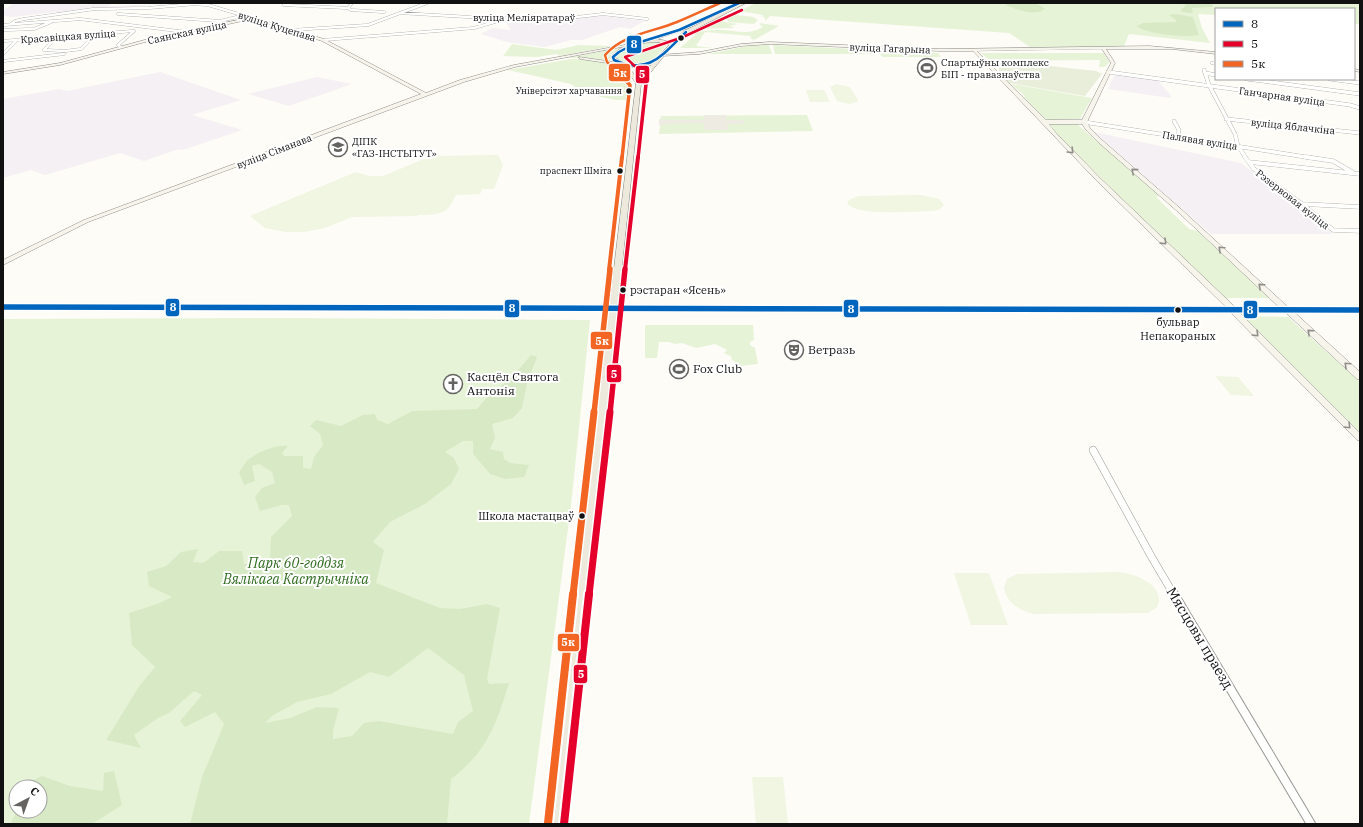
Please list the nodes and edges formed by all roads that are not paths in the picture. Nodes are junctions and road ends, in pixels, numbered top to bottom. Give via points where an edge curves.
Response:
1 (352, 3) edge
2 (427, 3) edge
3 (739, 3) edge
4 (744, 3) edge
5 (195, 4) edge
6 (284, 5) dead end
7 (92, 7) dead end
8 (382, 7) dead end
9 (348, 8) junction
10 (384, 12) junction
11 (400, 13) junction
12 (118, 14) dead end
13 (131, 14) junction
14 (395, 15) junction
15 (243, 16) junction
16 (513, 17) junction
17 (252, 18) junction
18 (647, 19) dead end
19 (108, 21) junction
20 (51, 22) junction
21 (11, 24) junction
22 (3, 25) edge
23 (143, 27) junction
24 (3, 30) edge
25 (292, 30) junction
26 (133, 31) junction
27 (186, 32) junction
28 (96, 34) junction
29 (57, 37) junction
30 (18, 40) junction
31 (323, 40) junction
32 (648, 40) junction
33 (3, 41) edge
34 (672, 44) junction
35 (630, 46) junction
36 (121, 47) junction
37 (1104, 49) junction
38 (666, 50) junction
39 (975, 50) junction
40 (65, 52) junction
41 (1215, 53) edge
42 (3, 54) edge
43 (684, 54) junction
44 (661, 55) junction
45 (553, 60) junction
46 (3, 61) edge
47 (656, 61) junction
48 (1212, 63) dead end
49 (60, 64) junction
50 (621, 64) junction
51 (1215, 64) edge
52 (1108, 72) junction
53 (3, 73) edge
54 (1215, 75) edge
55 (1255, 80) edge
56 (1338, 80) edge
57 (638, 83) junction
58 (1360, 83) edge
59 (1209, 85) junction
60 (1360, 94) edge
61 (426, 95) junction
62 (1360, 108) edge
63 (1226, 119) junction
64 (1174, 121) dead end
65 (1045, 122) junction
66 (1084, 122) junction
67 (1360, 133) edge
68 (1178, 137) junction
69 (1238, 146) junction
70 (1249, 162) junction
71 (1352, 172) dead end
72 (1360, 174) edge
73 (1302, 204) junction
74 (1360, 207) edge
75 (1360, 231) edge
76 (3, 263) edge
77 (3, 307) edge
78 (614, 308) junction
79 (1231, 310) junction
80 (1287, 310) junction
81 (1360, 310) edge
82 (1360, 377) edge
83 (1360, 438) edge
84 (1093, 450) dead end
85 (556, 824) edge
86 (1311, 824) edge

1 - 9 street
2 - 11 street
3 - 32 main road via 688,27
4 - 34 main road via 695,26
5 - 7 street, вуліца Куцепава
5 - 15 street, вуліца Куцепава via 208,5
5 - 21 street via 94,9 24,19
6 - 9 street
8 - 10 street
9 - 10 street
10 - 14 street
11 - 14 street
11 - 16 street, вуліца Меліяратараў
12 - 13 street
13 - 15 street via 220,21
13 - 19 street
14 - 25 street via 368,25
15 - 17 street, вуліца Куцепава
16 - 18 street, вуліца Меліяратараў via 569,18 604,14
16 - 31 street via 474,28
17 - 25 main road, вуліца Куцепава
17 - 27 main road, Саянская вуліца
19 - 20 street via 80,19
19 - 23 street
20 - 21 street
20 - 24 street via 38,28
21 - 22 street
23 - 26 street, Саянская вуліца
23 - 27 street
25 - 31 main road, вуліца Куцепава
26 - 28 street, Красавіцкая вуліца
26 - 36 street, Саянская вуліца via 118,45
27 - 36 main road, Саянская вуліца
28 - 29 street, Красавіцкая вуліца
28 - 40 street via 83,48
29 - 30 street, Красавіцкая вуліца
29 - 40 street via 44,50
30 - 33 street, Красавіцкая вуліца
30 - 42 street
31 - 61 main road, вуліца Куцепава
32 - 34 main road via 661,40
32 - 35 main road
34 - 38 main road
35 - 45 main road, вуліца Сіманава
35 - 50 main road via 614,55 614,60
36 - 49 main road, Саянская вуліца
37 - 39 main road, вуліца Гагарына
37 - 41 main road, вуліца Гагарына via 1161,48
37 - 52 main road via 1113,63
38 - 43 main road
38 - 44 main road
39 - 43 main road, вуліца Гагарына via 770,43
39 - 65 main road
40 - 46 street
40 - 49 street
43 - 44 main road, вуліца Гагарына
44 - 47 main road
45 - 50 main road, вуліца Сіманава via 588,59
45 - 61 main road, вуліца Сіманава via 489,72
47 - 50 main road via 642,65
47 - 57 main road
48 - 51 street
49 - 53 main road, Саянская вуліца
50 - 57 main road
52 - 59 street, Ганчарная вуліца
52 - 66 main road
54 - 59 street, Рэзервовая вуліца via 1205,72
55 - 60 street
56 - 58 street
57 - 78 main road
59 - 62 street, Ганчарная вуліца
59 - 63 street, Рэзервовая вуліца
61 - 76 main road, вуліца Сіманава via 93,219
63 - 67 street, вуліца Яблачкіна
63 - 69 street, Рэзервовая вуліца via 1235,134
64 - 68 street
65 - 66 main road, Палявая вуліца
65 -> 79 main road via 1098,179
66 - 68 street, Палявая вуліца
80 -> 66 main road via 1179,210 1100,142
68 - 69 street, Палявая вуліца
69 - 70 street, Рэзервовая вуліца
69 - 71 street, Палявая вуліца via 1336,162
70 - 72 street
70 - 73 street, Рэзервовая вуліца via 1254,169
73 - 74 street
73 - 75 street, Рэзервовая вуліца via 1333,230
77 - 78 main road
78 - 79 main road
78 - 85 main road
79 - 80 main road
79 -> 83 main road
80 - 81 main road
82 -> 80 main road
84 - 86 street, Мясцовы праезд via 1151,556

